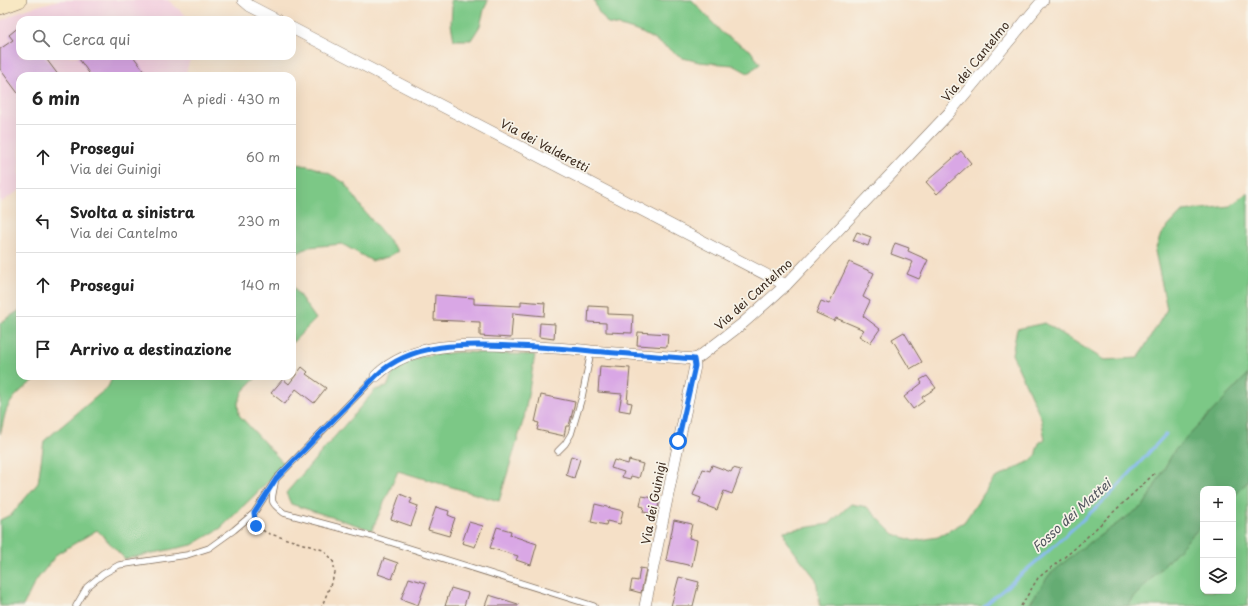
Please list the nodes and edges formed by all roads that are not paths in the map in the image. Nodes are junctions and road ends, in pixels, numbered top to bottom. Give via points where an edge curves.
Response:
1 (19, 0) edge
2 (243, 0) edge
3 (1038, 1) edge
4 (0, 7) edge
5 (270, 16) edge
6 (296, 30) edge
7 (786, 285) junction
8 (591, 351) junction
9 (694, 359) junction
10 (376, 376) joint
11 (558, 451) dead end
12 (276, 479) junction
13 (76, 606) edge
14 (594, 606) edge
15 (646, 606) edge

1 - 4 main road
2 - 5 street
3 - 7 street, Via dei Cantelmo via 949,113
6 - 7 street, Via dei Valderetti
7 - 9 street, Via dei Cantelmo via 742,324
8 - 9 street
8 - 10 street via 484,344 455,345 402,358 384,368
8 - 11 lane via 582,397 571,434
9 - 15 street, Via dei Guinigi via 695,366
10 - 12 lane
12 - 13 lane via 254,513 209,548 187,555 119,566 103,574 87,587
12 - 14 lane via 272,500 284,513 374,537

